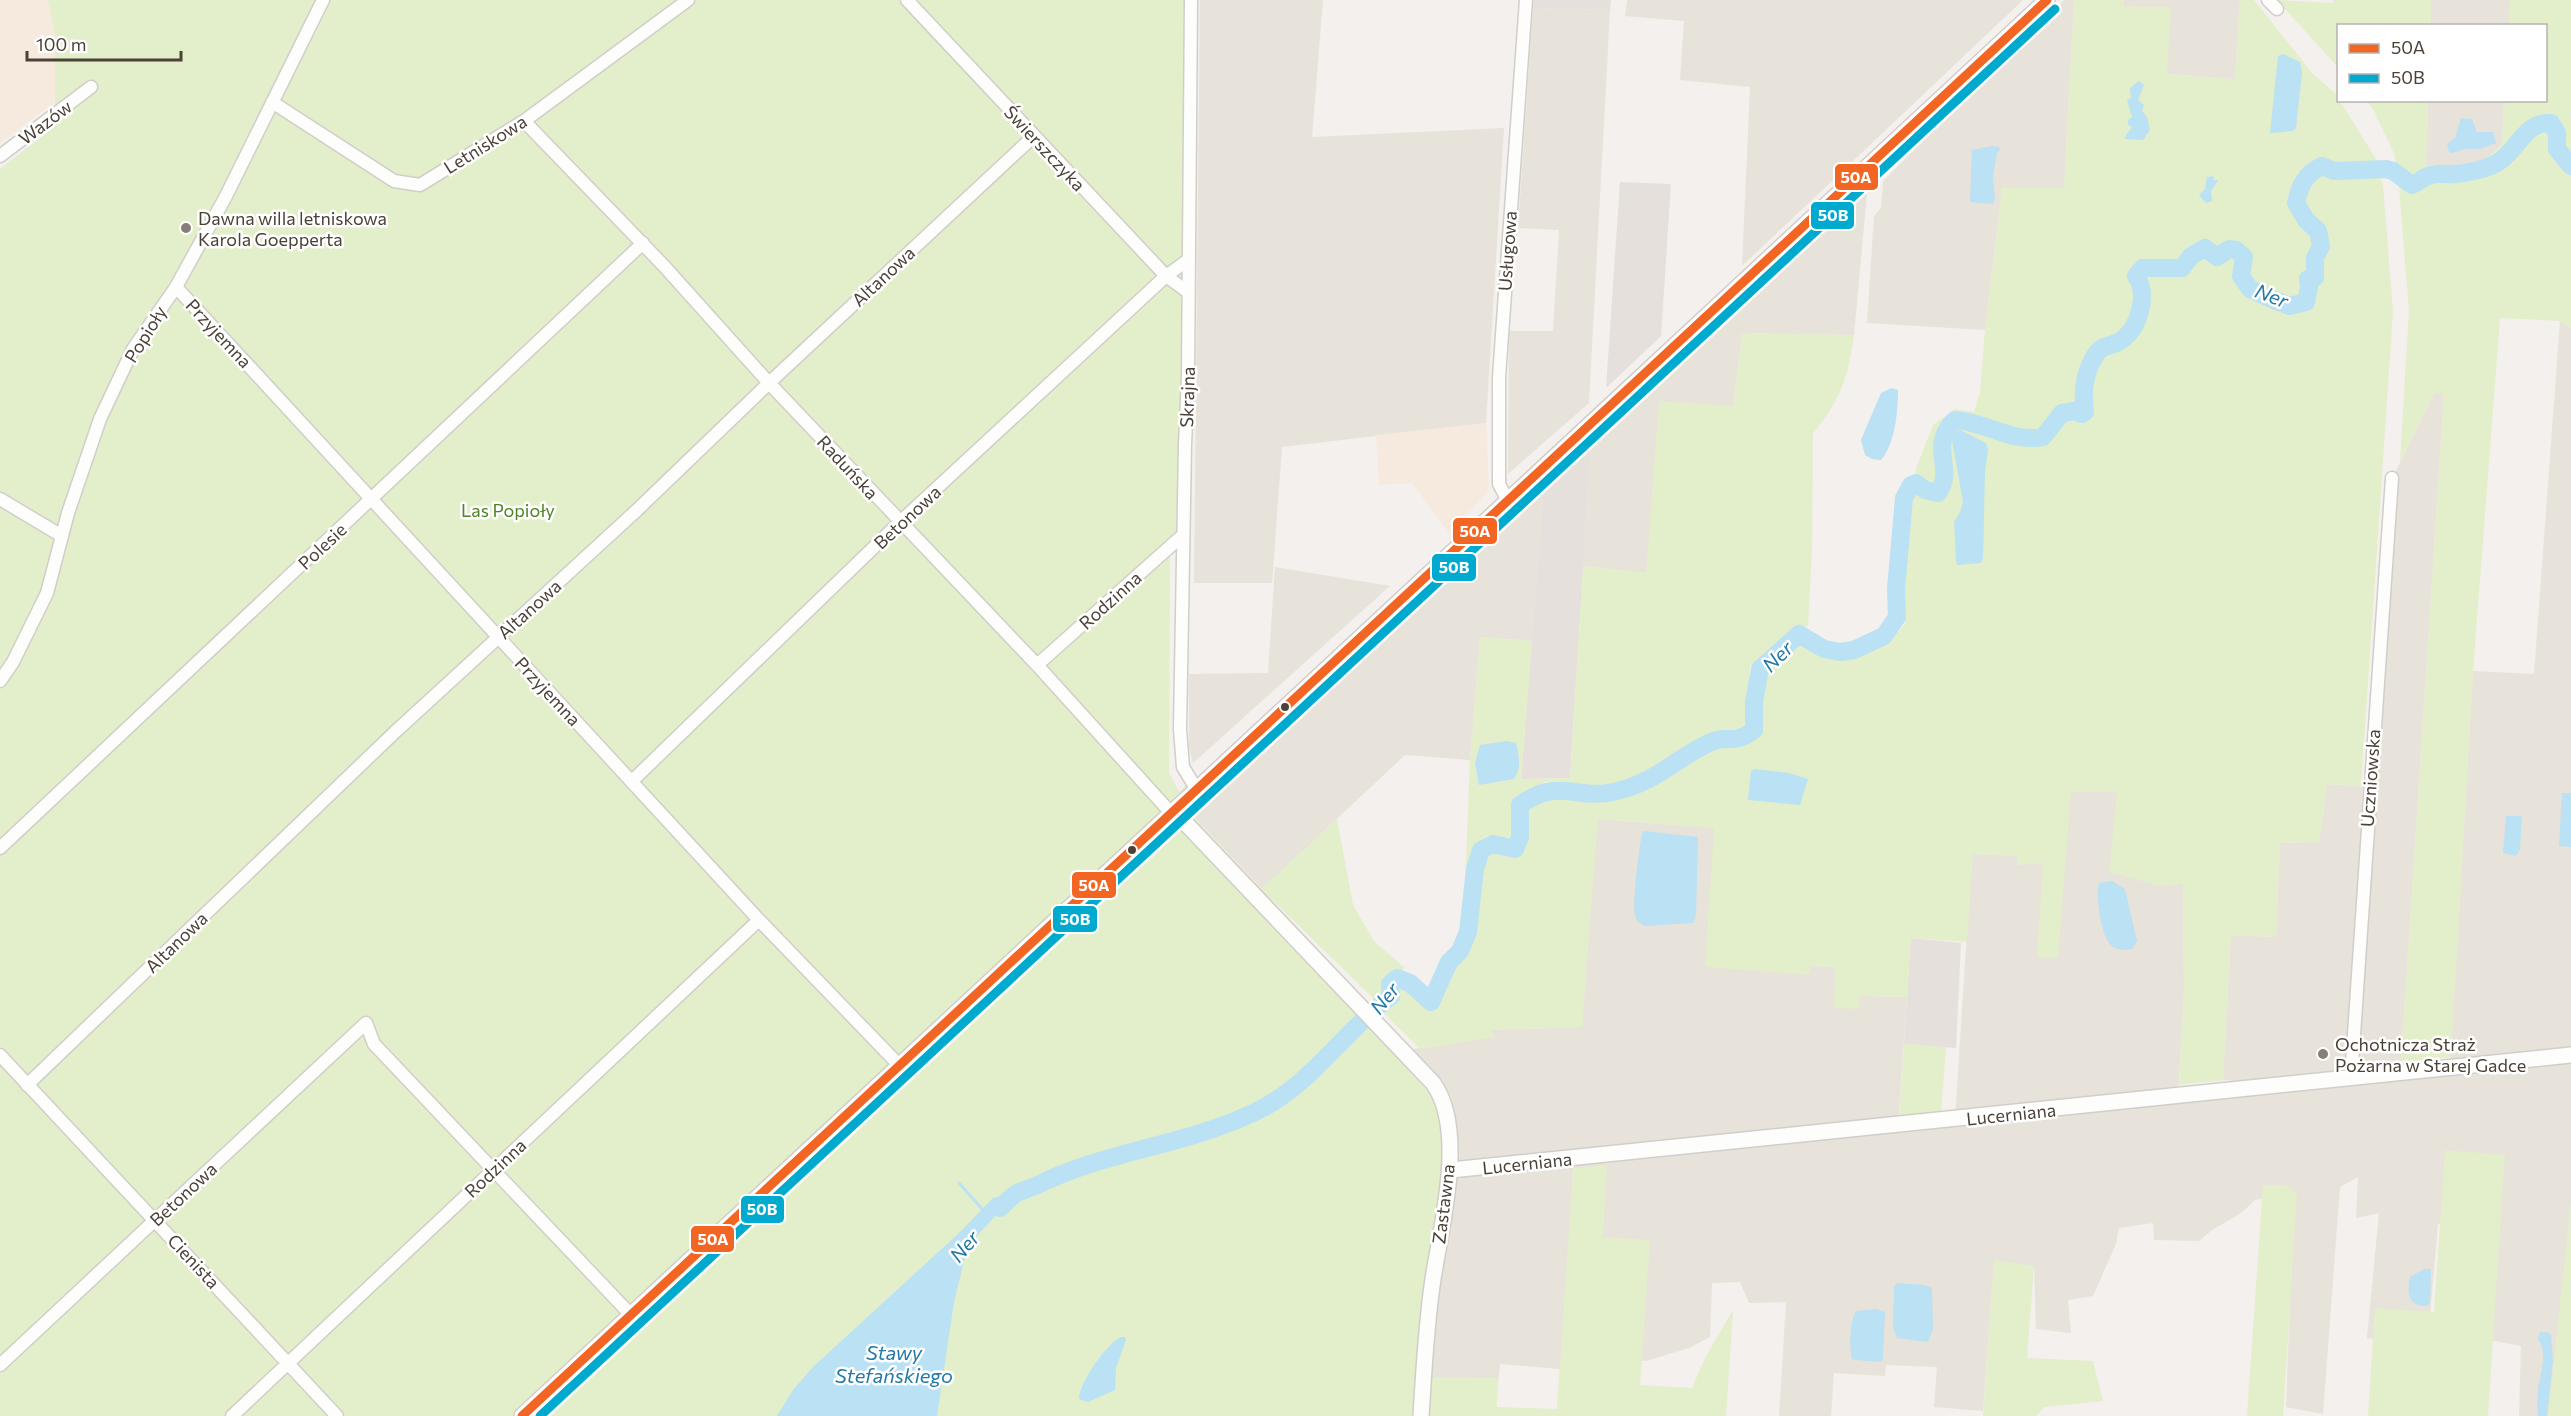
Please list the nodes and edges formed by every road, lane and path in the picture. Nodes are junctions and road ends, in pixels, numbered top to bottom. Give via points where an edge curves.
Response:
1 (323, 0) edge
2 (688, 0) edge
3 (907, 0) edge
4 (1191, 0) edge
5 (1526, 0) edge
6 (2048, 0) edge
7 (91, 87) dead end
8 (272, 102) junction
9 (524, 121) junction
10 (1034, 136) junction
11 (0, 156) edge
12 (643, 243) junction
13 (1188, 260) junction
14 (1166, 276) junction
15 (176, 287) junction
16 (1188, 292) junction
17 (769, 383) junction
18 (2392, 478) dead end
19 (0, 499) edge
20 (372, 499) junction
21 (1508, 501) junction
22 (899, 523) junction
23 (62, 536) junction
24 (1183, 536) junction
25 (498, 636) junction
26 (1037, 665) junction
27 (0, 681) edge
28 (632, 781) junction
29 (1197, 790) junction
30 (1173, 812) junction
31 (0, 848) edge
32 (759, 920) junction
33 (0, 1055) edge
34 (2571, 1055) edge
35 (899, 1065) junction
36 (2351, 1078) junction
37 (27, 1085) junction
38 (1451, 1170) junction
39 (492, 1171) junction
40 (156, 1220) junction
41 (631, 1315) junction
42 (288, 1363) junction
43 (0, 1365) edge
44 (232, 1416) edge
45 (337, 1416) edge
46 (522, 1416) edge
47 (1421, 1416) edge

1 - 8 street, Popioły
2 - 9 street, Letniskowa
3 - 10 street, Świerszczyka
4 - 13 street, Skrajna
5 - 21 street, Usługowa via 1499,377 1499,484
6 - 21 street
7 - 11 street, Wazów
8 - 9 street, Letniskowa via 394,181 420,185
8 - 15 street, Popioły
9 - 12 street, Raduńska
10 - 14 street, Świerszczyka
10 - 17 street, Altanowa
12 - 17 street, Raduńska
12 - 20 street, Polesie
13 - 14 street, Betonowa
13 - 16 street, Skrajna
14 - 16 street, Świerszczyka
14 - 22 street, Betonowa
15 - 20 street, Przyjemna
15 - 23 street, Popioły via 133,349 100,419
16 - 24 street, Skrajna
17 - 22 street, Raduńska
17 - 25 street, Altanowa
18 - 36 street, Uczniowska
19 - 23 street
20 - 25 street, Przyjemna
20 - 31 street, Polesie
21 - 29 street
22 - 26 street, Raduńska
22 - 28 street, Betonowa
23 - 27 street, Popioły via 46,593
24 - 26 street, Rodzinna
24 - 29 street, Skrajna via 1180,729 1183,767
25 - 28 street, Przyjemna
25 - 37 street, Altanowa
26 - 30 street, Raduńska
28 - 32 street, Przyjemna
29 - 30 street
30 - 35 street
30 - 38 street, Zastawna via 1440,1092
32 - 35 street, Przyjemna
32 - 39 street, Rodzinna
33 - 37 street, Cienista
34 - 36 street, Lucerniana
35 - 41 street
36 - 38 street, Lucerniana
37 - 40 street, Cienista
38 - 47 street, Zastawna via 1432,1288
39 - 40 street, Betonowa via 374,1044 366,1023
39 - 41 street
39 - 42 street, Rodzinna
40 - 42 street, Cienista
40 - 43 street, Betonowa
41 - 46 street
42 - 44 street, Rodzinna
42 - 45 street, Cienista

